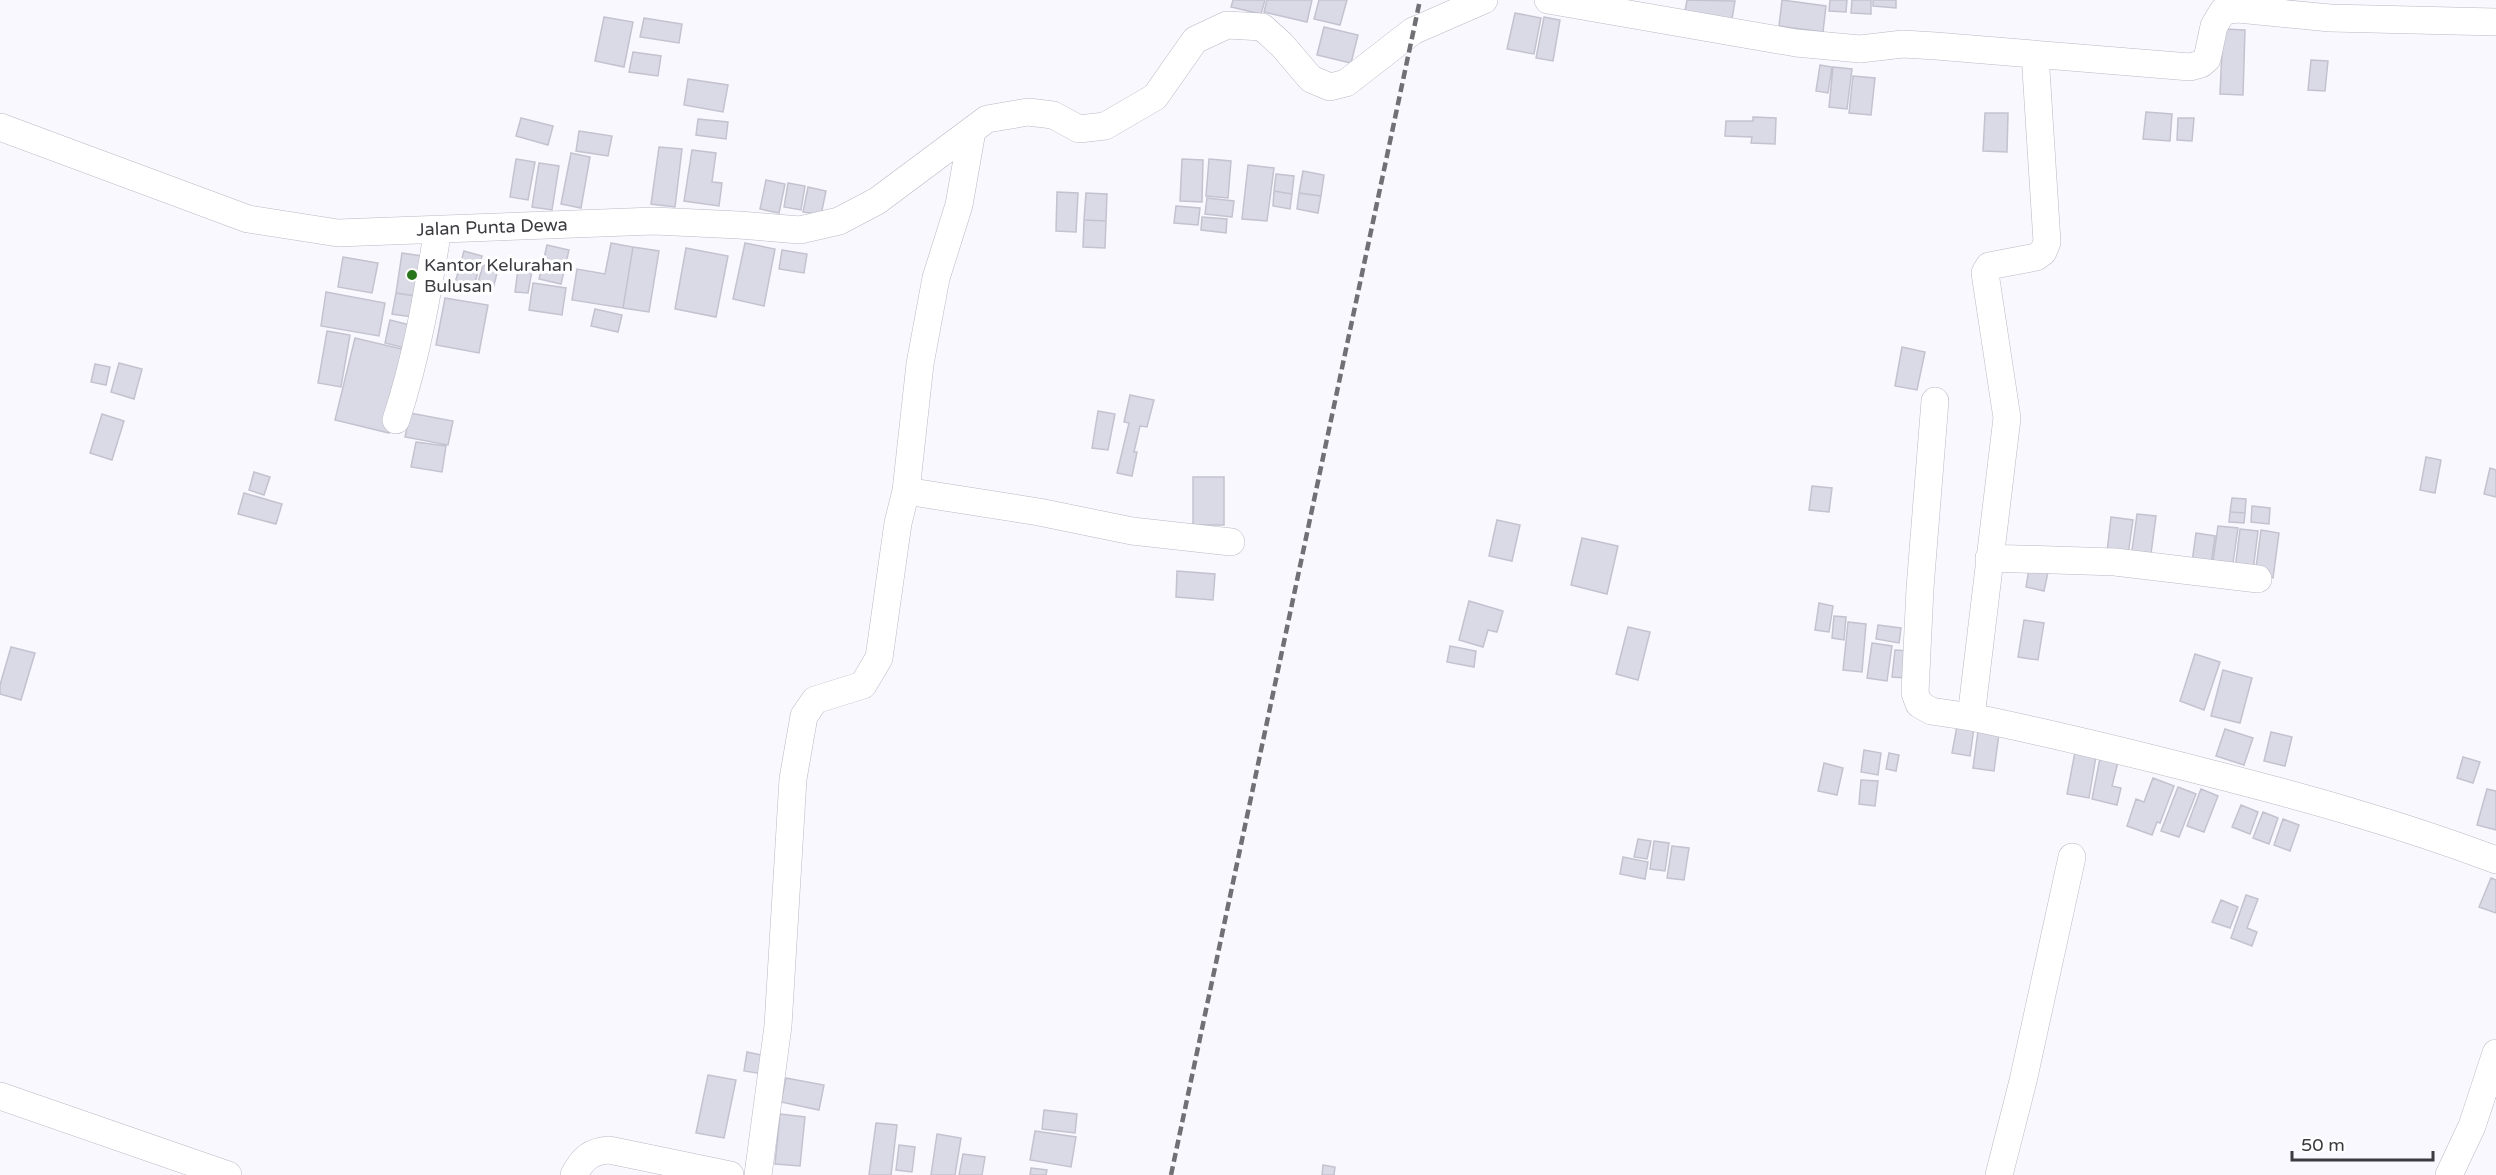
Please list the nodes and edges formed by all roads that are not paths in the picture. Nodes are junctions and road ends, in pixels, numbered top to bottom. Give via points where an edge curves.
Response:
1 (1484, 0) edge
2 (1548, 0) edge
3 (2496, 22) edge
4 (2035, 54) junction
5 (0, 127) edge
6 (972, 130) junction
7 (438, 230) junction
8 (1935, 401) dead end
9 (396, 420) dead end
10 (906, 491) junction
11 (1231, 542) dead end
12 (1989, 558) junction
13 (2258, 579) dead end
14 (1971, 717) junction
15 (2072, 857) dead end
16 (2496, 860) edge
17 (2496, 1053) edge
18 (0, 1096) edge
19 (228, 1175) edge
20 (574, 1175) edge
21 (730, 1175) edge
22 (758, 1175) edge
23 (1999, 1175) edge
24 (2449, 1175) edge

1 - 6 street, Jalan Punta Dewa via 1413,32 1346,83 1329,87 1311,79 1262,27 1227,26 1195,40 1155,97 1105,126 1079,129 1053,115 1028,112 987,119
2 - 4 street via 1796,43 1860,49 1903,44
3 - 4 street via 2330,18 2238,9 2223,11 2214,26 2207,59 2190,67
4 - 12 street via 2047,242 2036,257 1989,266 1985,273 2007,418
5 - 7 street, Jalan Punta Dewa via 248,219 338,234
6 - 7 street, Jalan Punta Dewa via 877,201 839,221 800,230 654,221
6 - 10 street via 960,205 936,278 920,364
7 - 9 street via 422,328
8 - 14 street via 1915,693 1919,704 1931,711
10 - 11 street via 1132,531
10 - 22 street via 879,658 863,685 815,700 804,716 793,779 778,1026
12 - 13 street via 2115,562
12 - 14 street
14 - 16 street via 2059,735 2292,794 2428,834
15 - 23 street
17 - 24 street via 2472,1126
18 - 19 street
20 - 21 street via 588,1155 609,1150

